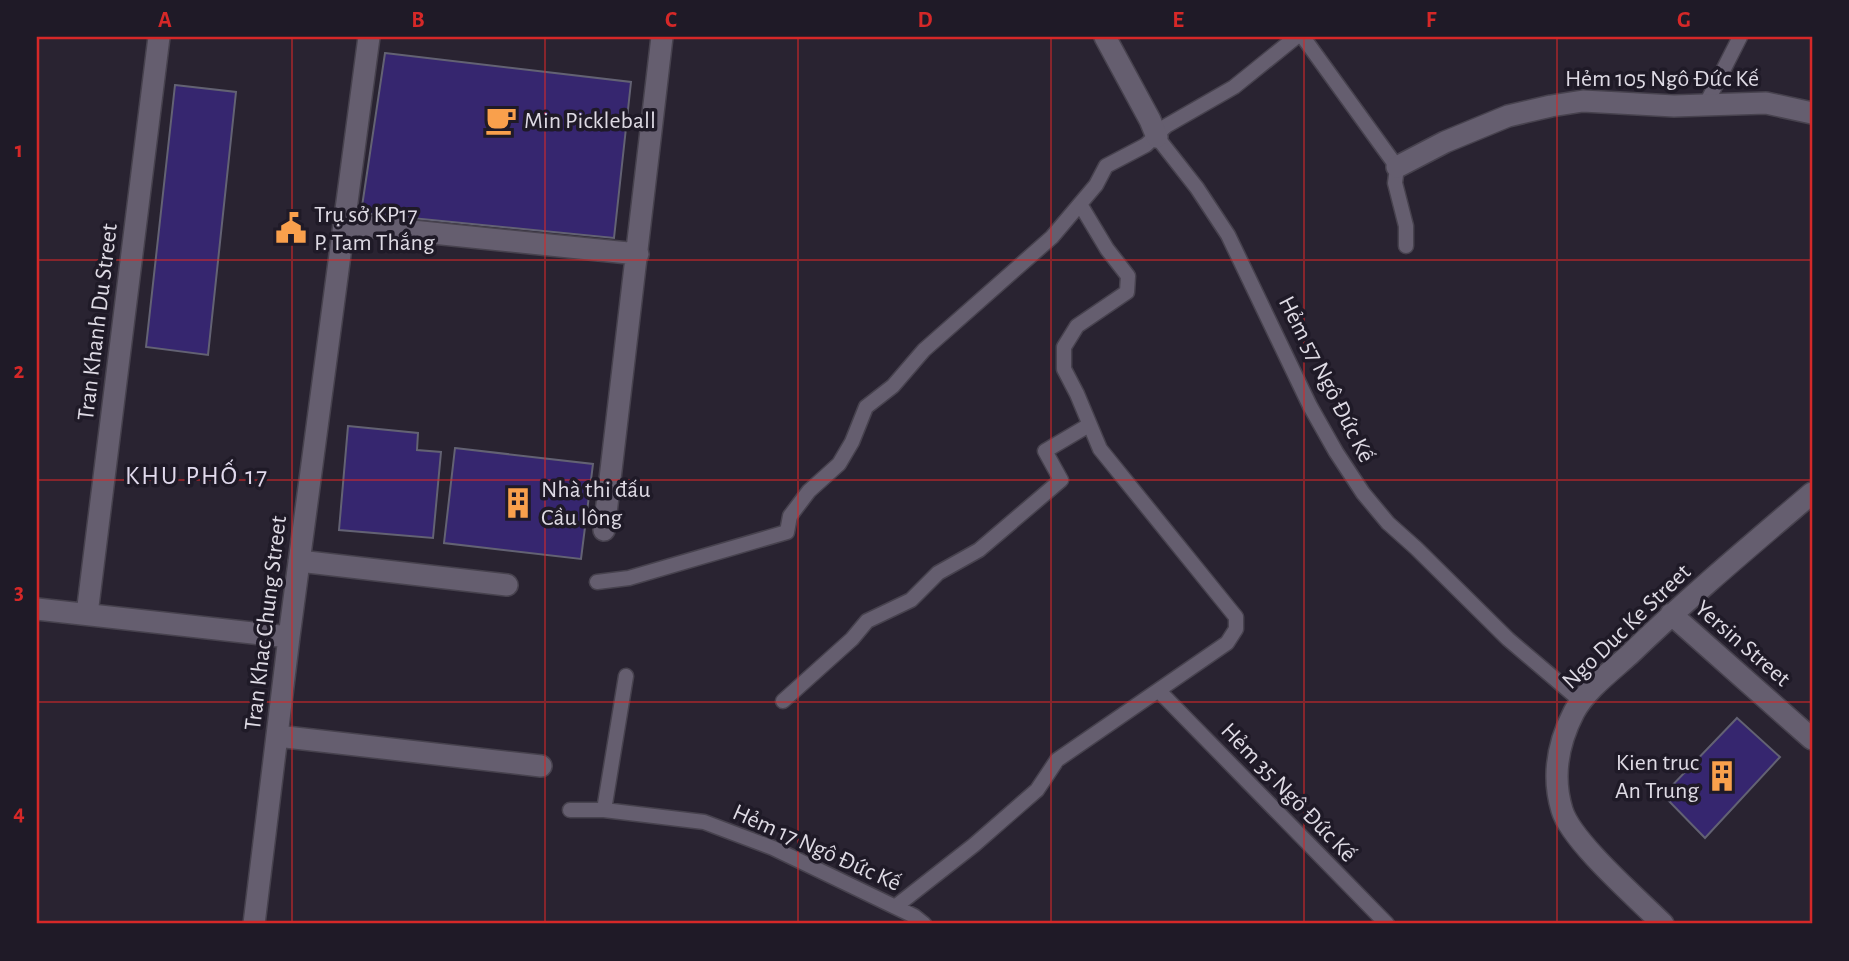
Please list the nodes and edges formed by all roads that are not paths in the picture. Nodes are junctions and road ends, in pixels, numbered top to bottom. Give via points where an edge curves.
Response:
1 (159, 37) edge
2 (369, 37) edge
3 (662, 37) edge
4 (1105, 37) edge
5 (1296, 37) edge
6 (1303, 37) edge
7 (1740, 37) edge
8 (1706, 104) junction
9 (1812, 113) edge
10 (1157, 136) junction
11 (1397, 167) junction
12 (1080, 204) junction
13 (344, 224) junction
14 (1405, 246) dead end
15 (638, 254) junction
16 (1089, 425) junction
17 (1812, 493) edge
18 (604, 530) dead end
19 (299, 562) junction
20 (597, 582) dead end
21 (507, 584) dead end
22 (37, 609) edge
23 (87, 614) junction
24 (1671, 614) junction
25 (289, 637) junction
26 (626, 676) dead end
27 (1159, 691) junction
28 (783, 701) dead end
29 (1581, 702) junction
30 (277, 736) junction
31 (1812, 739) edge
32 (541, 766) dead end
33 (570, 810) dead end
34 (604, 810) junction
35 (895, 907) junction
36 (254, 924) edge
37 (924, 924) edge
38 (1387, 924) edge
39 (1663, 924) edge

1 - 23 street, Tran Khanh Du Street
2 - 13 street, Tran Khac Chung Street
3 - 15 street
4 - 10 street
5 - 10 lane via 1234,87 1166,126
6 - 11 lane
7 - 8 lane
8 - 9 street, Hẻm 105 Ngô Đức Kế via 1766,103
8 - 11 street, Hẻm 105 Ngô Đức Kế via 1583,102 1551,106 1507,116
10 - 12 lane via 1106,166
10 - 29 lane, Hẻm 57 Ngô Đức Kế via 1228,234 1310,406 1363,493 1508,639
11 - 14 lane via 1395,183 1406,226
12 - 16 lane via 1128,276 1128,292 1077,326 1064,346 1064,369
12 - 20 lane via 1052,237 866,407 839,464 790,516 788,532 629,578
13 - 15 street
13 - 19 street, Tran Khac Chung Street
15 - 18 street
16 - 27 lane via 1100,449 1236,617 1236,629 1227,643
16 - 28 lane via 1045,451 1061,480 979,550 938,573 911,600 867,621
17 - 24 street, Ngo Duc Ke Street
19 - 21 street
19 - 25 street, Tran Khac Chung Street
22 - 23 street
23 - 25 street
24 - 29 street, Ngo Duc Ke Street
24 - 31 street, Yersin Street
25 - 30 street, Tran Khac Chung Street
26 - 34 lane
27 - 35 lane via 1057,761 1037,790
27 - 38 lane, Hẻm 35 Ngô Đức Kế
29 - 39 street, Ngo Duc Ke Street via 1567,729 1555,775 1562,811 1572,832
30 - 32 street
30 - 36 street, Tran Khac Chung Street
33 - 34 lane, Hẻm 17 Ngô Đức Kế
34 - 35 lane, Hẻm 17 Ngô Đức Kế via 704,822 773,848
35 - 37 lane, Hẻm 17 Ngô Đức Kế

